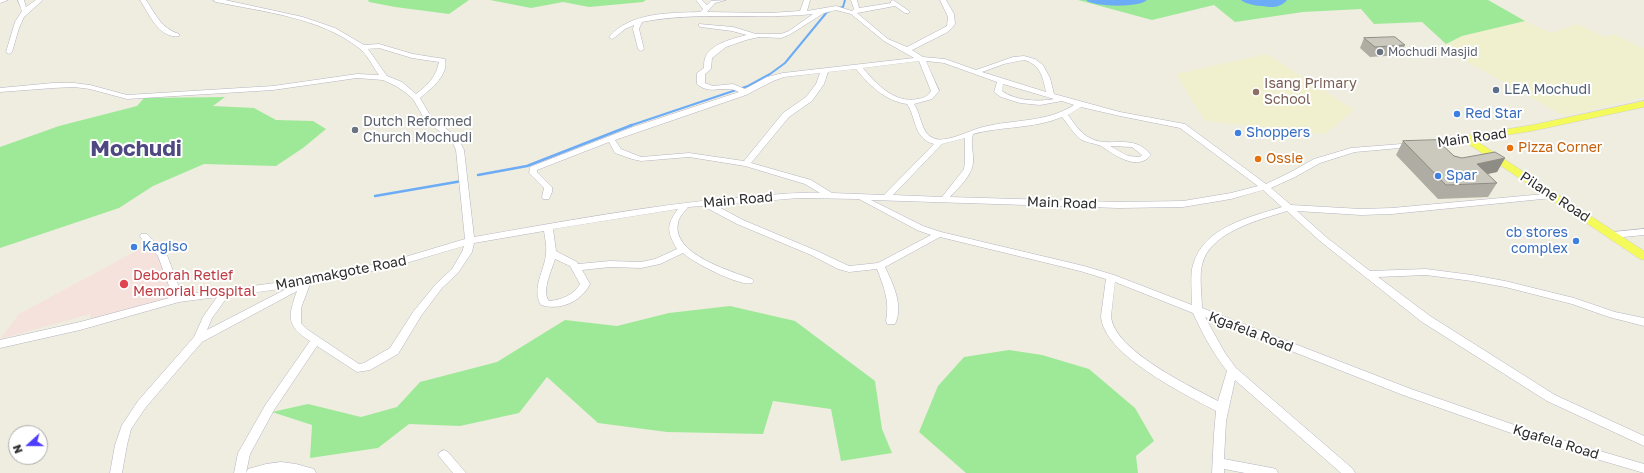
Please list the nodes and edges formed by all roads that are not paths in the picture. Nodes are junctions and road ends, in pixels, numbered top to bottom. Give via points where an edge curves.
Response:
1 (5, 0) edge
2 (21, 0) edge
3 (40, 0) edge
4 (143, 0) edge
5 (216, 0) edge
6 (232, 0) edge
7 (699, 0) edge
8 (723, 0) edge
9 (807, 0) edge
10 (890, 0) edge
11 (943, 0) edge
12 (0, 1) edge
13 (856, 1) edge
14 (239, 4) junction
15 (896, 4) junction
16 (24, 10) junction
17 (704, 11) junction
18 (819, 11) junction
19 (852, 11) junction
20 (907, 12) dead end
21 (803, 13) junction
22 (638, 22) junction
23 (702, 25) dead end
24 (177, 35) dead end
25 (756, 36) junction
26 (612, 37) dead end
27 (363, 47) junction
28 (641, 49) dead end
29 (907, 50) junction
30 (9, 52) dead end
31 (921, 60) junction
32 (859, 68) junction
33 (825, 70) junction
34 (976, 72) junction
35 (384, 78) junction
36 (1001, 81) junction
37 (0, 90) edge
38 (740, 90) junction
39 (1050, 94) junction
40 (416, 98) junction
41 (1063, 98) junction
42 (910, 103) junction
43 (1080, 104) junction
44 (1644, 104) edge
45 (1064, 115) junction
46 (970, 134) junction
47 (611, 139) junction
48 (1466, 139) junction
49 (939, 143) junction
50 (1101, 143) junction
51 (746, 164) junction
52 (1265, 187) junction
53 (830, 195) junction
54 (1552, 195) junction
55 (546, 197) dead end
56 (860, 197) junction
57 (886, 198) junction
58 (945, 198) junction
59 (704, 203) junction
60 (685, 205) junction
61 (1289, 208) junction
62 (548, 227) junction
63 (1644, 232) edge
64 (939, 234) junction
65 (1613, 235) junction
66 (144, 236) dead end
67 (470, 241) junction
68 (682, 250) junction
69 (551, 253) junction
70 (1644, 256) edge
71 (880, 266) junction
72 (577, 267) junction
73 (1370, 274) junction
74 (1111, 277) junction
75 (306, 282) junction
76 (749, 282) dead end
77 (225, 293) junction
78 (178, 299) junction
79 (1197, 311) junction
80 (891, 322) dead end
81 (1644, 322) edge
82 (198, 339) junction
83 (316, 340) junction
84 (0, 344) edge
85 (1232, 371) junction
86 (1221, 408) junction
87 (1644, 441) edge
88 (444, 455) dead end
89 (1218, 468) edge
90 (1644, 469) edge
91 (116, 473) edge
92 (240, 473) edge
93 (252, 473) edge
94 (310, 473) edge
95 (460, 473) edge
96 (1272, 473) edge
97 (1349, 473) edge

1 - 12 street
2 - 16 street
3 - 16 street
4 - 24 street via 161,28
5 - 14 street
6 - 14 street
7 - 17 street
8 - 17 street via 713,2
9 - 21 street
10 - 15 street
11 - 29 street via 952,24
13 - 19 street
14 - 27 street via 307,20 333,29
15 - 19 street
15 - 20 street
16 - 30 street
17 - 21 street via 770,15
17 - 22 street
18 - 19 street via 835,8
18 - 21 street
18 - 25 street via 785,35
19 - 29 street via 886,40
22 - 26 street via 619,29
22 - 28 street via 636,29
23 - 25 street via 733,29
25 - 38 street via 715,51 708,60 707,69 701,73 701,84 705,87
27 - 35 street
27 - 40 street via 379,46 412,56 443,60 435,82
29 - 31 street
31 - 32 street
31 - 34 street via 945,61
31 - 42 street via 935,91 929,98
32 - 33 street
32 - 42 street via 869,80 896,100
33 - 38 street via 783,75
33 - 51 street via 820,84 809,99 786,115
34 - 36 street
34 - 39 street via 1011,58 1024,58 1039,64 1049,83
35 - 37 street via 357,76 273,88 127,97 76,86
35 - 40 street via 399,84
36 - 39 street
36 - 41 street via 998,92 1005,98 1043,102
38 - 47 street via 634,126
39 - 41 street
40 - 67 street via 428,118 454,140 460,150
41 - 43 street
42 - 49 street via 915,109 922,134
43 - 45 street
43 - 52 street via 1182,126
44 - 48 main road, Main Road
45 - 46 street via 1040,121 990,127
45 - 50 street via 1082,136
46 - 49 street
46 - 58 street via 967,147 969,166
47 - 51 street via 624,155 641,159 689,155
47 - 55 street via 533,169 533,174 548,187
48 - 52 street, Main Road via 1354,150 1316,161
48 - 54 main road, Pilane Road
49 - 57 street
50 - 50 street via 1129,144 1142,149 1147,155 1142,160 1125,159
51 - 53 street via 808,182
52 - 58 street, Main Road via 1183,204 1119,205
52 - 61 street
53 - 56 street, Main Road
53 - 59 street, Main Road
54 - 61 street via 1361,212
54 - 65 main road, Pilane Road
56 - 57 street, Main Road
56 - 64 street, Kgafela Road via 920,228
57 - 58 street, Main Road
59 - 60 street, Main Road
59 - 71 street via 842,268
60 - 62 street, Main Road
60 - 68 street via 673,225 673,234
61 - 73 street via 1323,239
61 - 79 street via 1224,232 1207,245 1197,265
62 - 67 street, Main Road
62 - 69 street
63 - 65 street
64 - 71 street
64 - 74 street, Kgafela Road
65 - 70 main road, Pilane Road
66 - 78 street via 162,255
67 - 75 street, Manamakgote Road via 396,263
67 - 83 street via 467,252 455,271 439,286 417,314 394,351 366,367 357,368
68 - 72 street via 657,262 641,265
68 - 76 street via 703,263
69 - 72 street
69 - 72 street via 543,284 544,303 548,305 564,302 584,289 585,284
71 - 80 street via 894,302
73 - 81 street via 1426,272 1472,278 1574,301 1613,315
73 - 87 street via 1426,319 1551,398
74 - 79 street, Kgafela Road
74 - 86 street via 1106,324 1112,337 1144,363
75 - 77 street, Manamakgote Road
75 - 82 street
75 - 83 street via 299,298 296,324
77 - 78 street, Manamakgote Road
77 - 82 street via 208,316
78 - 84 street, Manamakgote Road via 80,326
79 - 85 street
79 - 90 street, Kgafela Road via 1407,392 1528,434
82 - 91 street via 142,404 126,428
83 - 92 street via 270,407 244,453
85 - 86 street
85 - 97 street
86 - 89 street
88 - 95 street
89 - 96 street
93 - 94 street via 261,469 284,468 302,469

